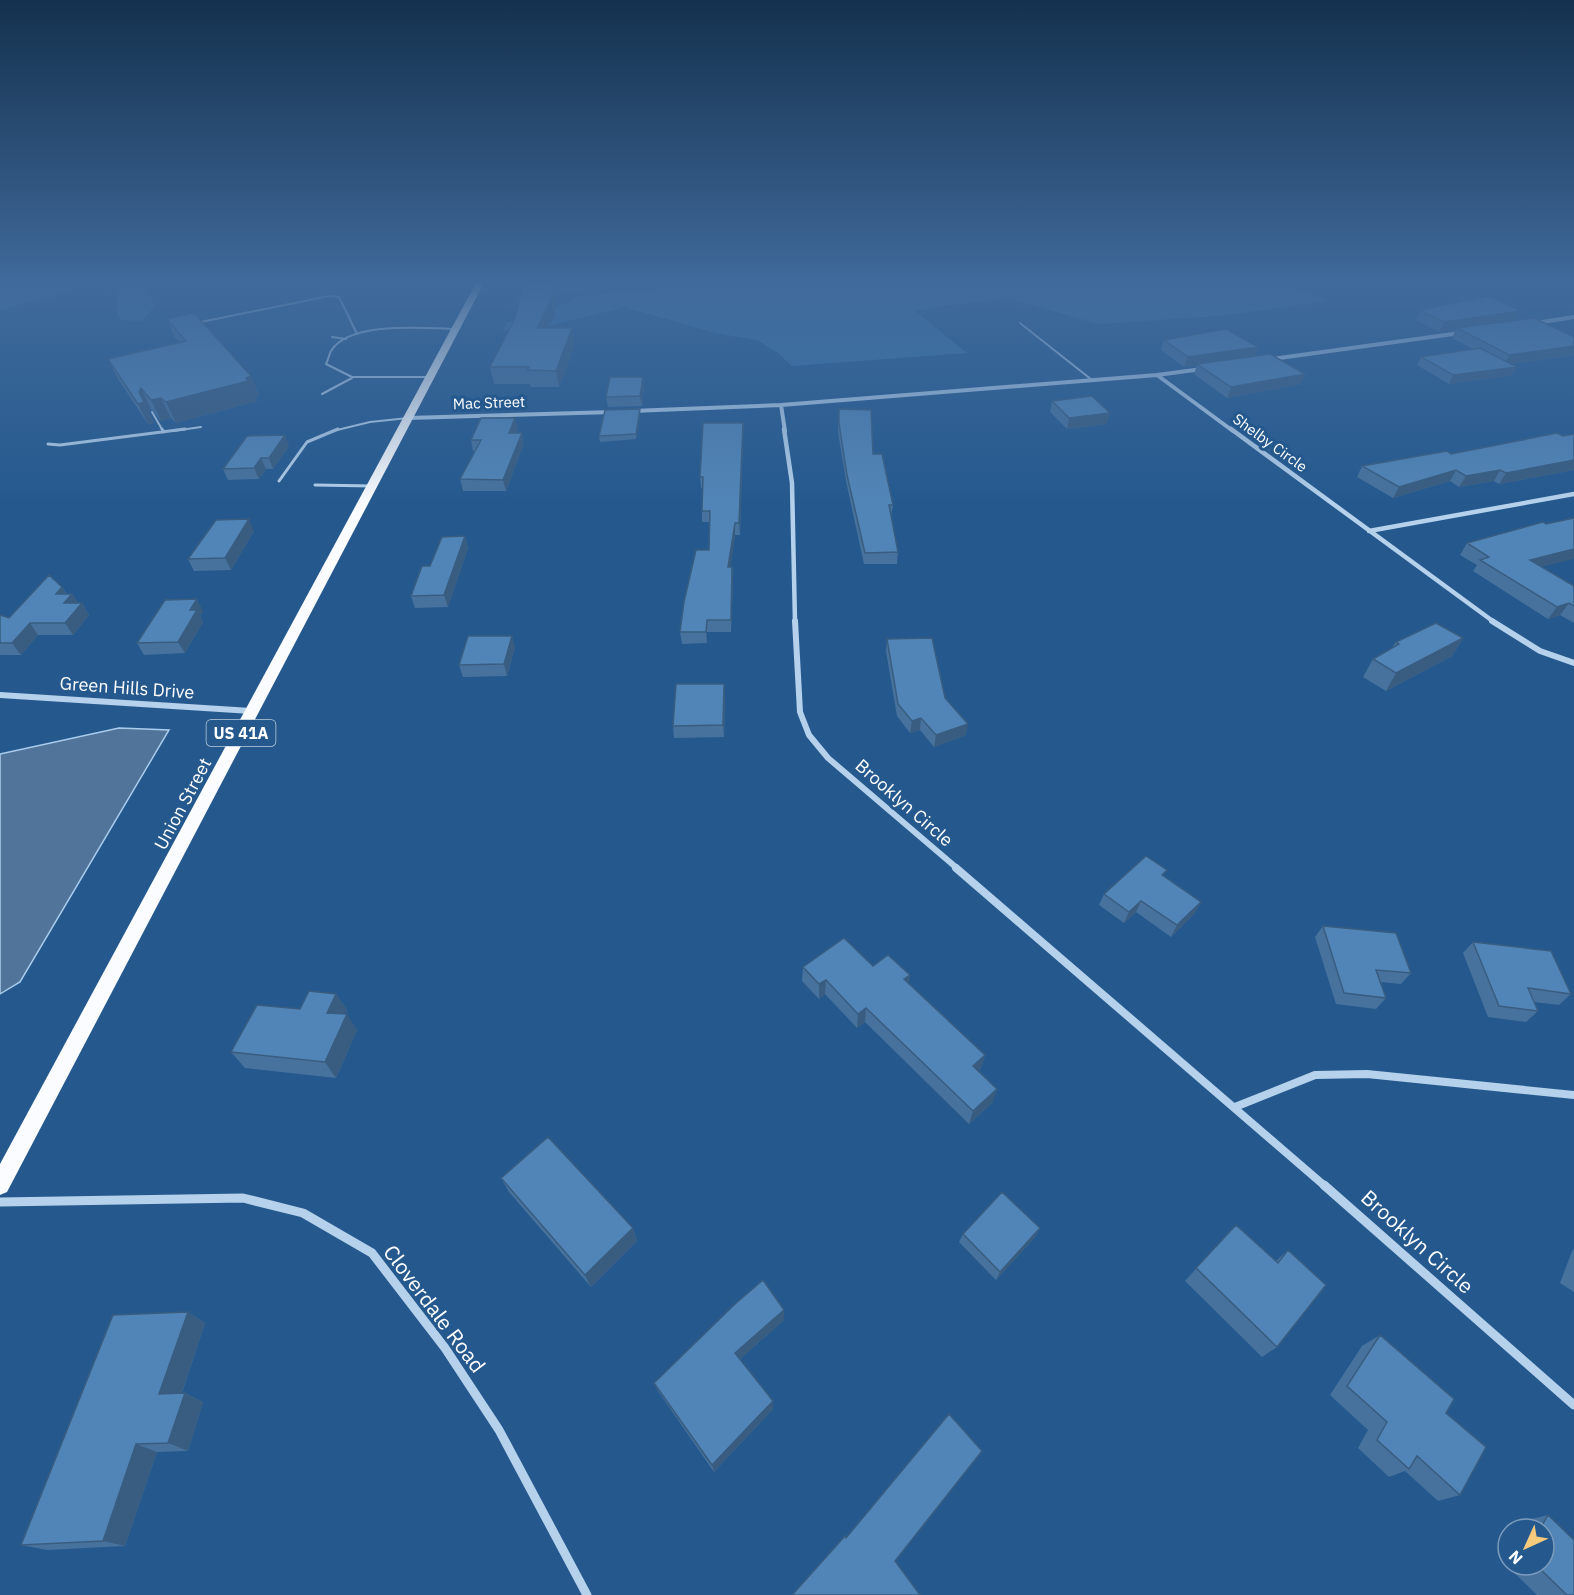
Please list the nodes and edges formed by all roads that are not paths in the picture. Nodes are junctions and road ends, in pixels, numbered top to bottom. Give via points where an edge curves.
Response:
1 (327, 355) edge
2 (441, 355) edge
3 (1063, 355) edge
4 (1302, 355) edge
5 (1262, 361) edge
6 (1204, 369) edge
7 (1157, 375) junction
8 (430, 376) junction
9 (352, 377) junction
10 (1092, 380) junction
11 (322, 394) dead end
12 (781, 405) junction
13 (619, 411) edge
14 (630, 411) edge
15 (152, 412) edge
16 (408, 418) junction
17 (201, 427) dead end
18 (164, 432) junction
19 (48, 444) dead end
20 (279, 481) dead end
21 (315, 485) dead end
22 (372, 486) junction
23 (1574, 494) edge
24 (1369, 531) junction
25 (1574, 663) edge
26 (0, 694) edge
27 (253, 712) junction
28 (1574, 1095) edge
29 (1236, 1107) junction
30 (0, 1185) edge
31 (0, 1202) edge
32 (1574, 1405) edge
33 (586, 1595) edge

1 - 9 lane via 326,364
2 - 8 main road, Union Street / US 41A
3 - 10 lane
4 - 5 street
6 - 7 street
7 - 10 street
7 - 24 street, Shelby Circle
8 - 9 lane
8 - 16 main road, Union Street / US 41A
9 - 11 lane
10 - 12 street
12 - 14 street
12 - 29 street, Brooklyn Circle via 792,483 800,712 809,735 828,758
13 - 16 street, Mac Street
15 - 18 lane
16 - 20 lane via 336,430 306,443
16 - 22 main road, Union Street / US 41A
17 - 18 lane
18 - 19 lane
21 - 22 lane
22 - 27 main road, Union Street / US 41A
23 - 24 street
24 - 25 street, Shelby Circle via 1506,631 1540,651
26 - 27 street, Green Hills Drive
27 - 30 main road, Union Street / US 41A
28 - 29 street via 1367,1074 1316,1075
29 - 32 street, Brooklyn Circle
31 - 33 street, Cloverdale Road via 243,1198 303,1213 372,1253 445,1348 499,1430

